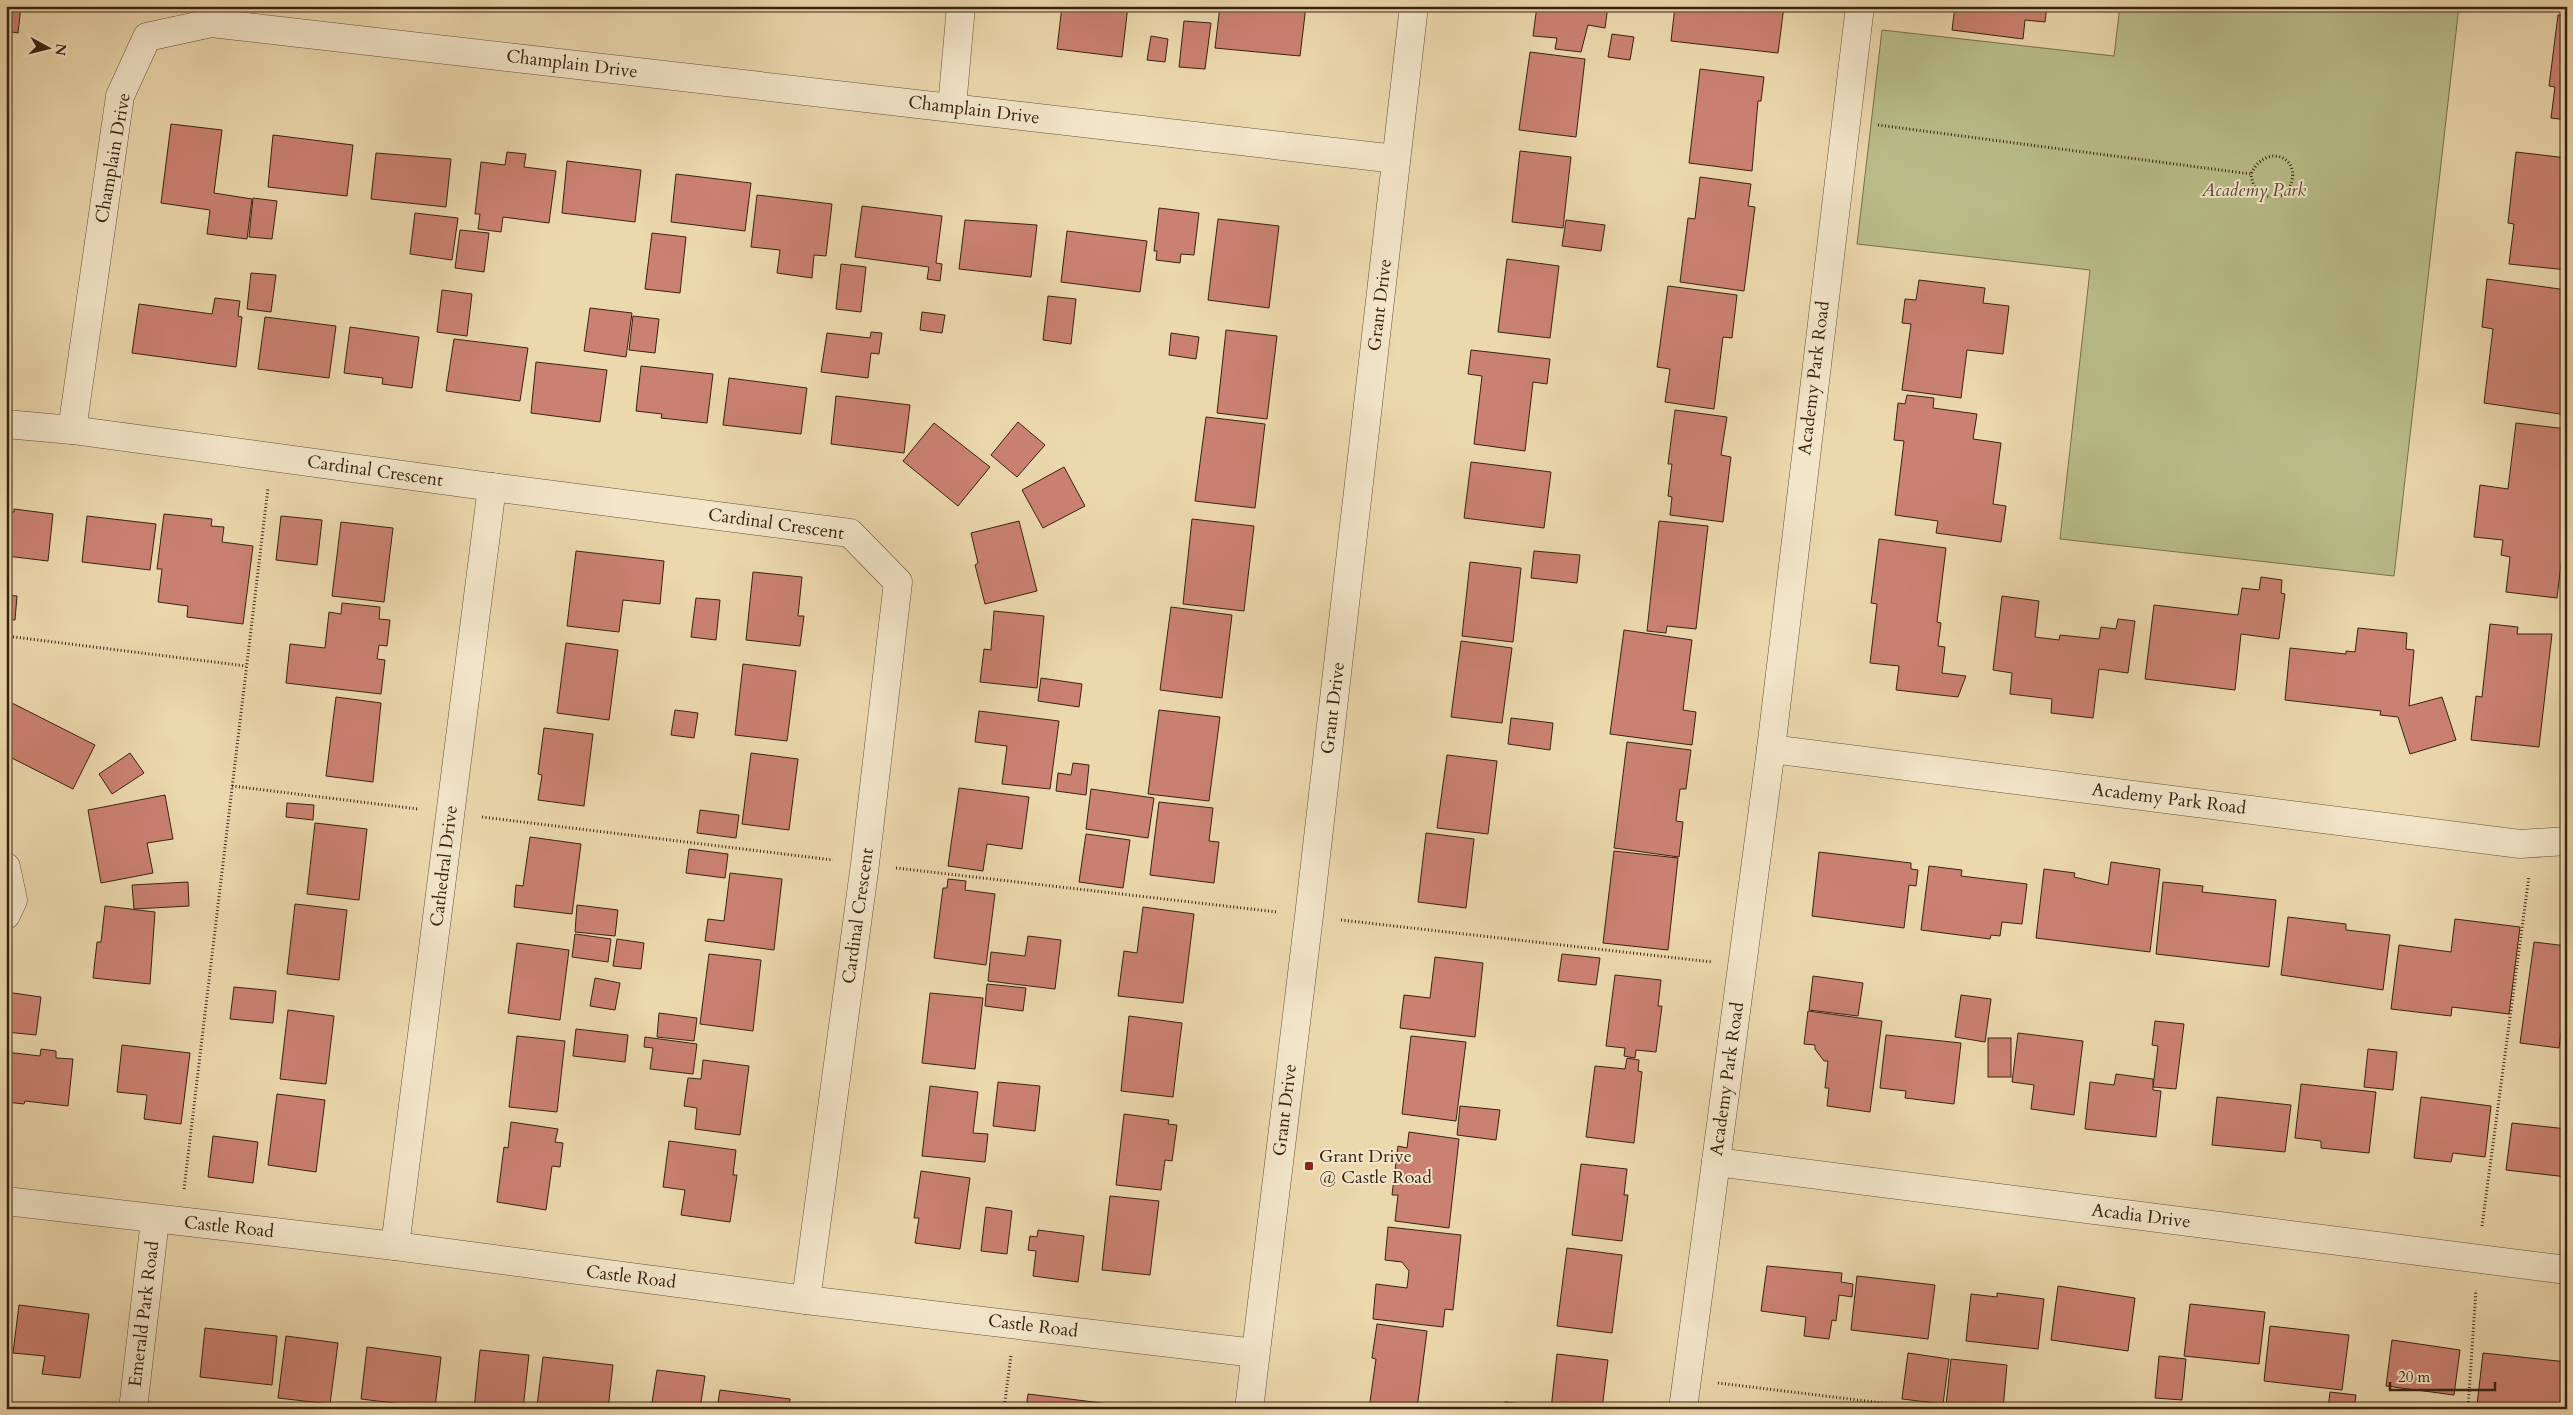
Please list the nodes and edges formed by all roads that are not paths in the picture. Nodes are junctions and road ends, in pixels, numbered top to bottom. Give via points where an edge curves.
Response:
1 (961, 6) edge
2 (1414, 6) edge
3 (1860, 6) edge
4 (952, 107) junction
5 (1396, 159) junction
6 (6, 424) edge
7 (72, 430) junction
8 (492, 487) junction
9 (1771, 749) junction
10 (2567, 841) edge
11 (6, 867) edge
12 (6, 915) edge
13 (1716, 1162) junction
14 (6, 1201) edge
15 (168, 1221) junction
16 (395, 1246) junction
17 (2567, 1270) edge
18 (806, 1300) junction
19 (1255, 1353) junction
20 (133, 1409) edge
21 (1248, 1409) edge
22 (1684, 1409) edge

1 - 4 street
2 - 5 street, Grant Drive
3 - 9 street, Academy Park Road
4 - 5 street, Champlain Drive
4 - 7 street, Champlain Drive via 211,22 147,37 120,96
5 - 19 street, Grant Drive
6 - 7 street, Cardinal Crescent
7 - 8 street, Cardinal Crescent
8 - 16 street, Cathedral Drive
8 - 18 street, Cardinal Crescent via 850,533 898,582 866,864
9 - 10 street, Academy Park Road via 2520,844
9 - 13 street, Academy Park Road
11 - 12 street via 13,900
13 - 17 street, Acadia Drive
13 - 22 street, Academy Park Road
14 - 15 street, Castle Road
15 - 16 street, Castle Road
15 - 20 street, Emerald Park Road
16 - 18 street, Castle Road
18 - 19 street, Castle Road
19 - 21 street, Grant Drive

